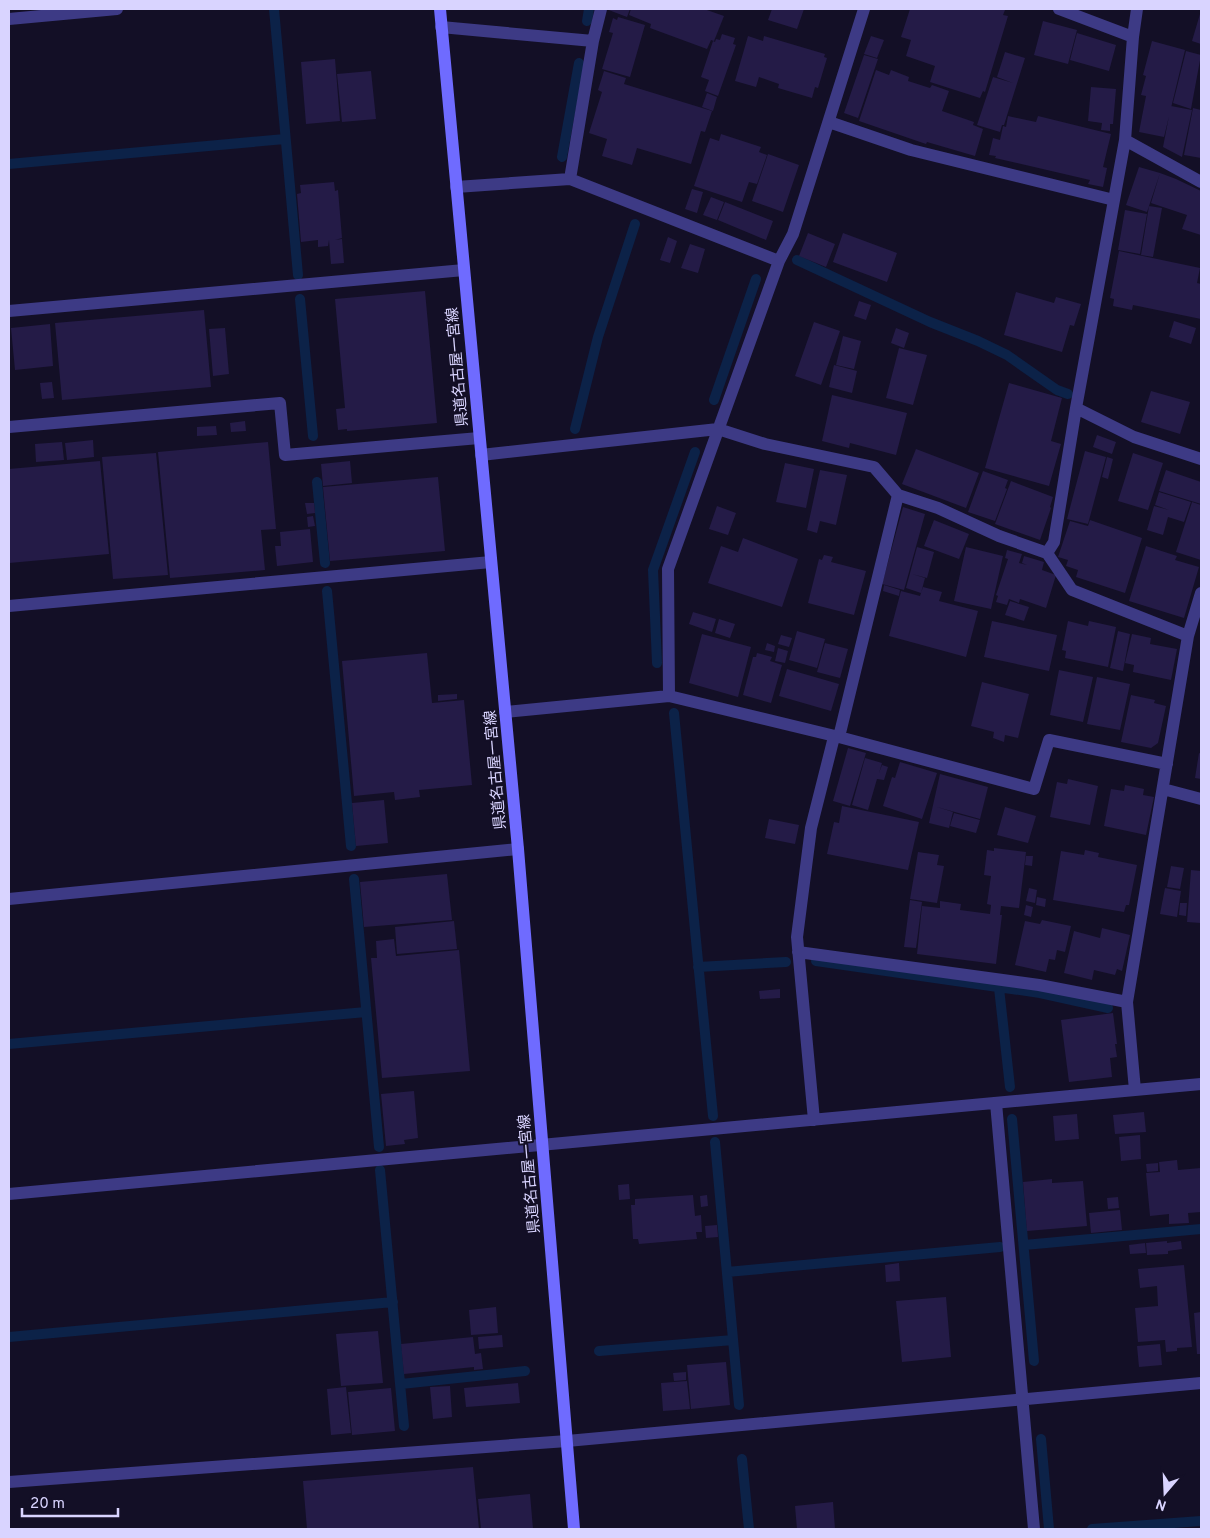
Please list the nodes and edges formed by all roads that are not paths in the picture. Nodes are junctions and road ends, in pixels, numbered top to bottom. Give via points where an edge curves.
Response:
1 (117, 9) edge
2 (440, 9) edge
3 (601, 9) edge
4 (864, 9) edge
5 (1059, 9) edge
6 (1137, 9) edge
7 (9, 19) edge
8 (441, 27) junction
9 (1132, 37) junction
10 (593, 41) junction
11 (829, 122) junction
12 (1125, 140) junction
13 (570, 179) junction
14 (1201, 182) edge
15 (456, 187) junction
16 (1114, 200) junction
17 (779, 261) junction
18 (464, 270) junction
19 (9, 311) edge
20 (1076, 408) junction
21 (9, 427) edge
22 (718, 429) junction
23 (480, 438) junction
24 (481, 455) junction
25 (1201, 459) edge
26 (898, 494) junction
27 (1047, 553) junction
28 (491, 562) junction
29 (1201, 593) edge
30 (9, 606) edge
31 (1188, 636) junction
32 (670, 696) junction
33 (505, 712) junction
34 (836, 737) junction
35 (1167, 764) junction
36 (1163, 789) junction
37 (1201, 799) edge
38 (518, 849) junction
39 (9, 899) edge
40 (798, 952) junction
41 (1127, 1002) junction
42 (1201, 1084) edge
43 (1135, 1090) junction
44 (996, 1103) junction
45 (814, 1120) junction
46 (543, 1146) junction
47 (9, 1194) edge
48 (1201, 1383) edge
49 (1023, 1399) junction
50 (567, 1441) junction
51 (9, 1482) edge
52 (574, 1529) edge
53 (1034, 1529) edge

1 - 7 street
2 - 8 main road, 県道名古屋一宮線
3 - 10 street
4 - 11 street
5 - 9 street
6 - 9 street
8 - 10 street
8 - 15 main road, 県道名古屋一宮線
9 - 12 street
10 - 13 street
11 - 16 street via 911,150
11 - 17 street via 793,234
12 - 14 street
12 - 16 street
13 - 15 street
13 - 17 street
15 - 18 main road, 県道名古屋一宮線
16 - 20 street
17 - 22 street
18 - 19 street
18 - 23 main road, 県道名古屋一宮線
20 - 25 street via 1134,437
20 - 27 street via 1054,542
21 - 23 street via 280,403 285,455
22 - 24 street
22 - 26 street via 765,444 874,467
22 - 32 street via 668,569
23 - 24 main road, 県道名古屋一宮線
24 - 28 main road, 県道名古屋一宮線
26 - 27 street
26 - 34 street
27 - 31 street via 1072,590
28 - 30 street
28 - 33 main road, 県道名古屋一宮線
29 - 31 street
31 - 35 street
32 - 33 street
32 - 34 street
33 - 38 main road, 県道名古屋一宮線
34 - 35 street via 1034,788 1049,740
34 - 40 street via 811,828 797,936
35 - 36 street
36 - 37 street
36 - 41 street
38 - 39 street
38 - 46 main road, 県道名古屋一宮線
40 - 41 street via 1039,984
40 - 45 street
41 - 43 street
42 - 43 street
43 - 44 street
44 - 45 street
44 - 49 street
45 - 46 street
46 - 47 street
46 - 50 main road, 県道名古屋一宮線
48 - 49 street
49 - 50 street
49 - 53 street
50 - 51 street
50 - 52 main road, 県道名古屋一宮線

